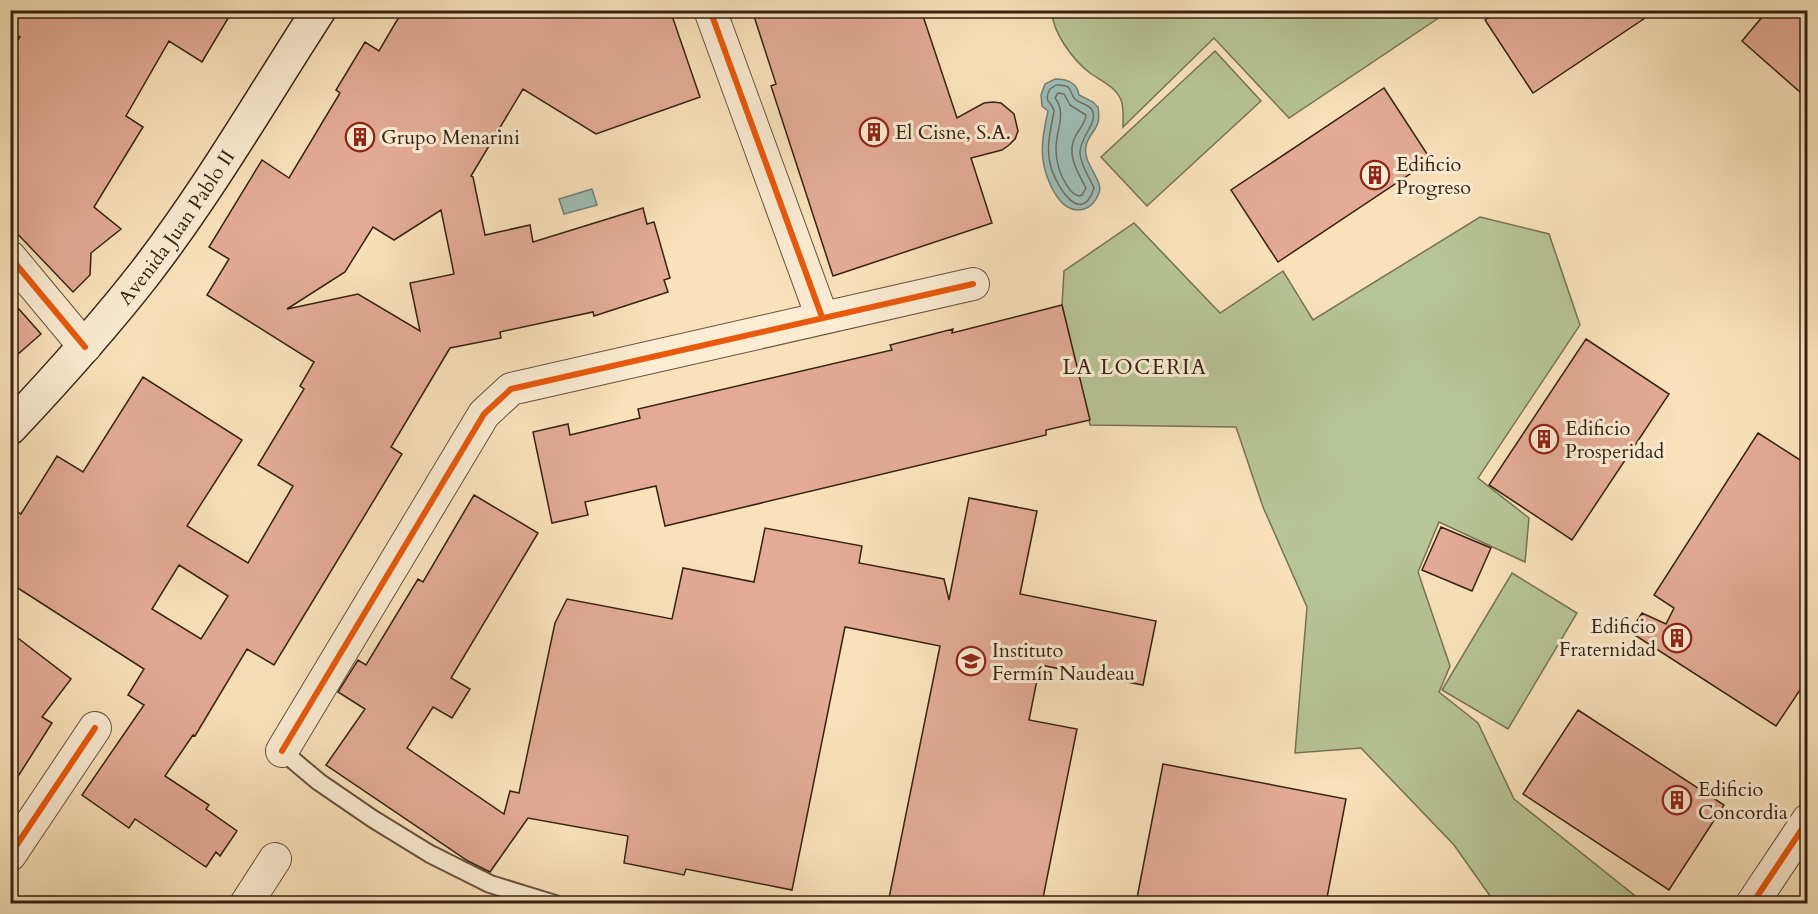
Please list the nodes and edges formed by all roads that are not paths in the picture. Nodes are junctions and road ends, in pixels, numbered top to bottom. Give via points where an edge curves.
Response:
1 (319, 10) edge
2 (710, 10) edge
3 (10, 257) edge
4 (973, 284) dead end
5 (822, 317) junction
6 (86, 347) junction
7 (10, 428) edge
8 (95, 728) dead end
9 (282, 751) joint
10 (1808, 820) edge
11 (10, 855) edge
12 (275, 858) dead end
13 (246, 903) edge
14 (555, 903) edge
15 (1752, 903) edge

1 - 6 main road, Avenida Juan Pablo II via 192,207
2 - 5 street
3 - 6 street
4 - 5 street
5 - 9 street via 511,389 484,414
6 - 7 main road, Avenida Juan Pablo II
8 - 11 street
9 - 14 lane via 319,782 430,854 490,884
10 - 15 street
12 - 13 street

